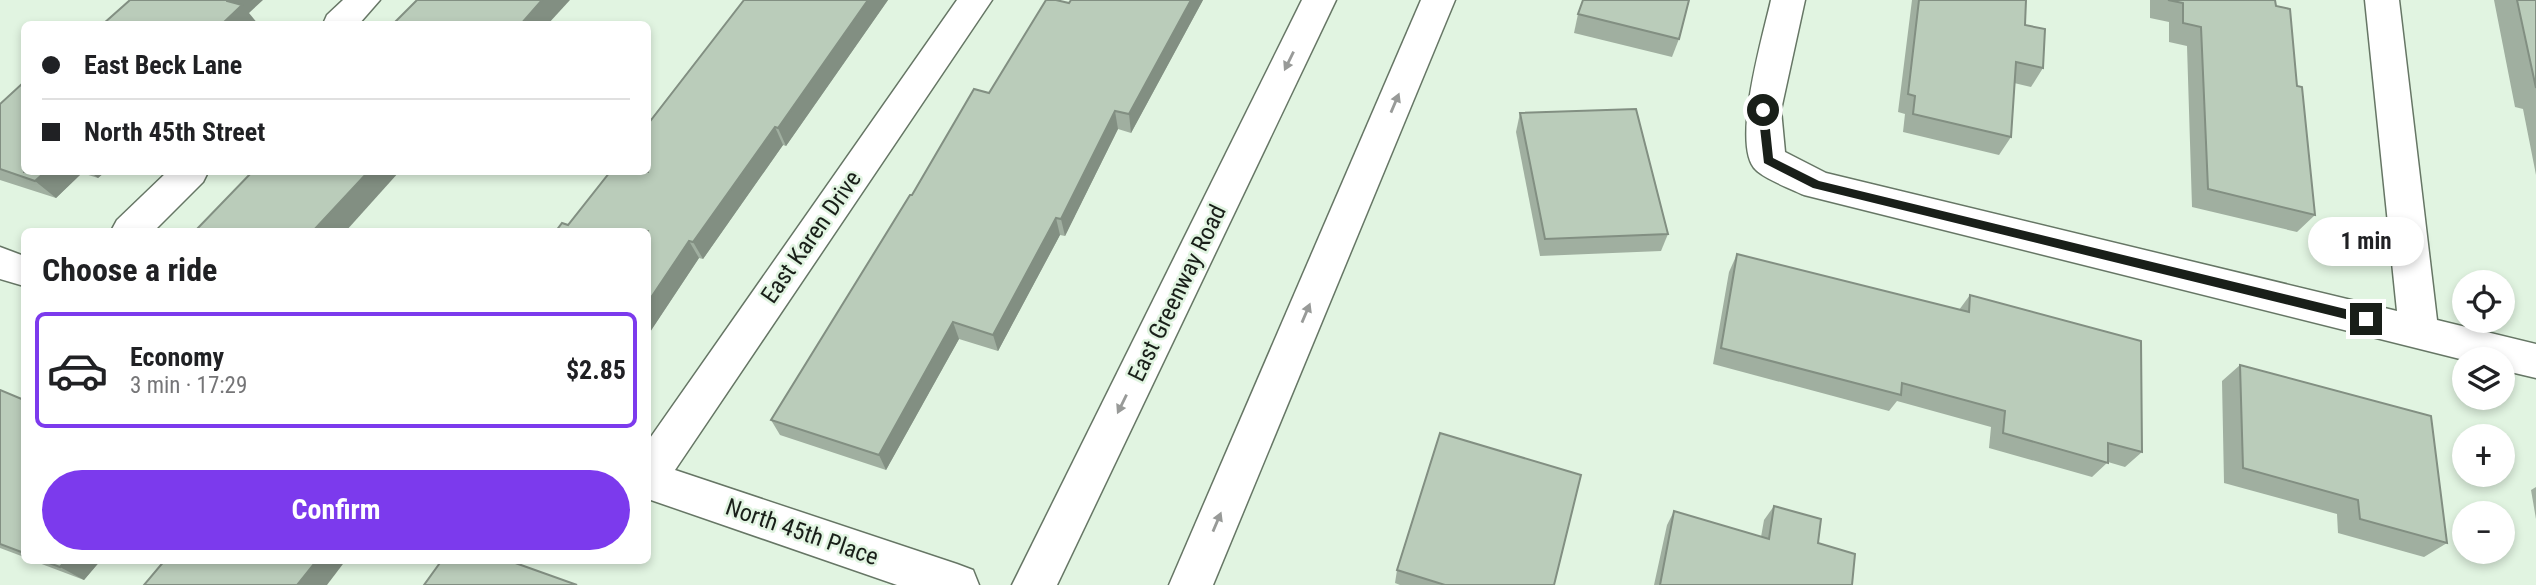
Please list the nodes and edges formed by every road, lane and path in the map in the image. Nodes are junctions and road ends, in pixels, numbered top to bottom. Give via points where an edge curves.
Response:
1 (363, 0) edge
2 (975, 0) edge
3 (1319, 0) edge
4 (1438, 0) edge
5 (1788, 0) edge
6 (2382, 0) edge
7 (342, 21) edge
8 (187, 175) edge
9 (133, 228) edge
10 (0, 263) edge
11 (21, 270) edge
12 (2418, 331) junction
13 (2536, 361) edge
14 (651, 473) edge
15 (651, 478) edge
16 (957, 585) edge
17 (1034, 585) edge
18 (1191, 585) edge

1 - 7 street
2 - 14 street, East Karen Drive
3 -> 17 street, East Greenway Road
18 -> 4 street
5 - 12 street via 1763,110 1768,160 1817,185
6 - 12 street
8 - 9 street
10 - 11 street
12 - 13 street
15 - 16 street, North 45th Place

